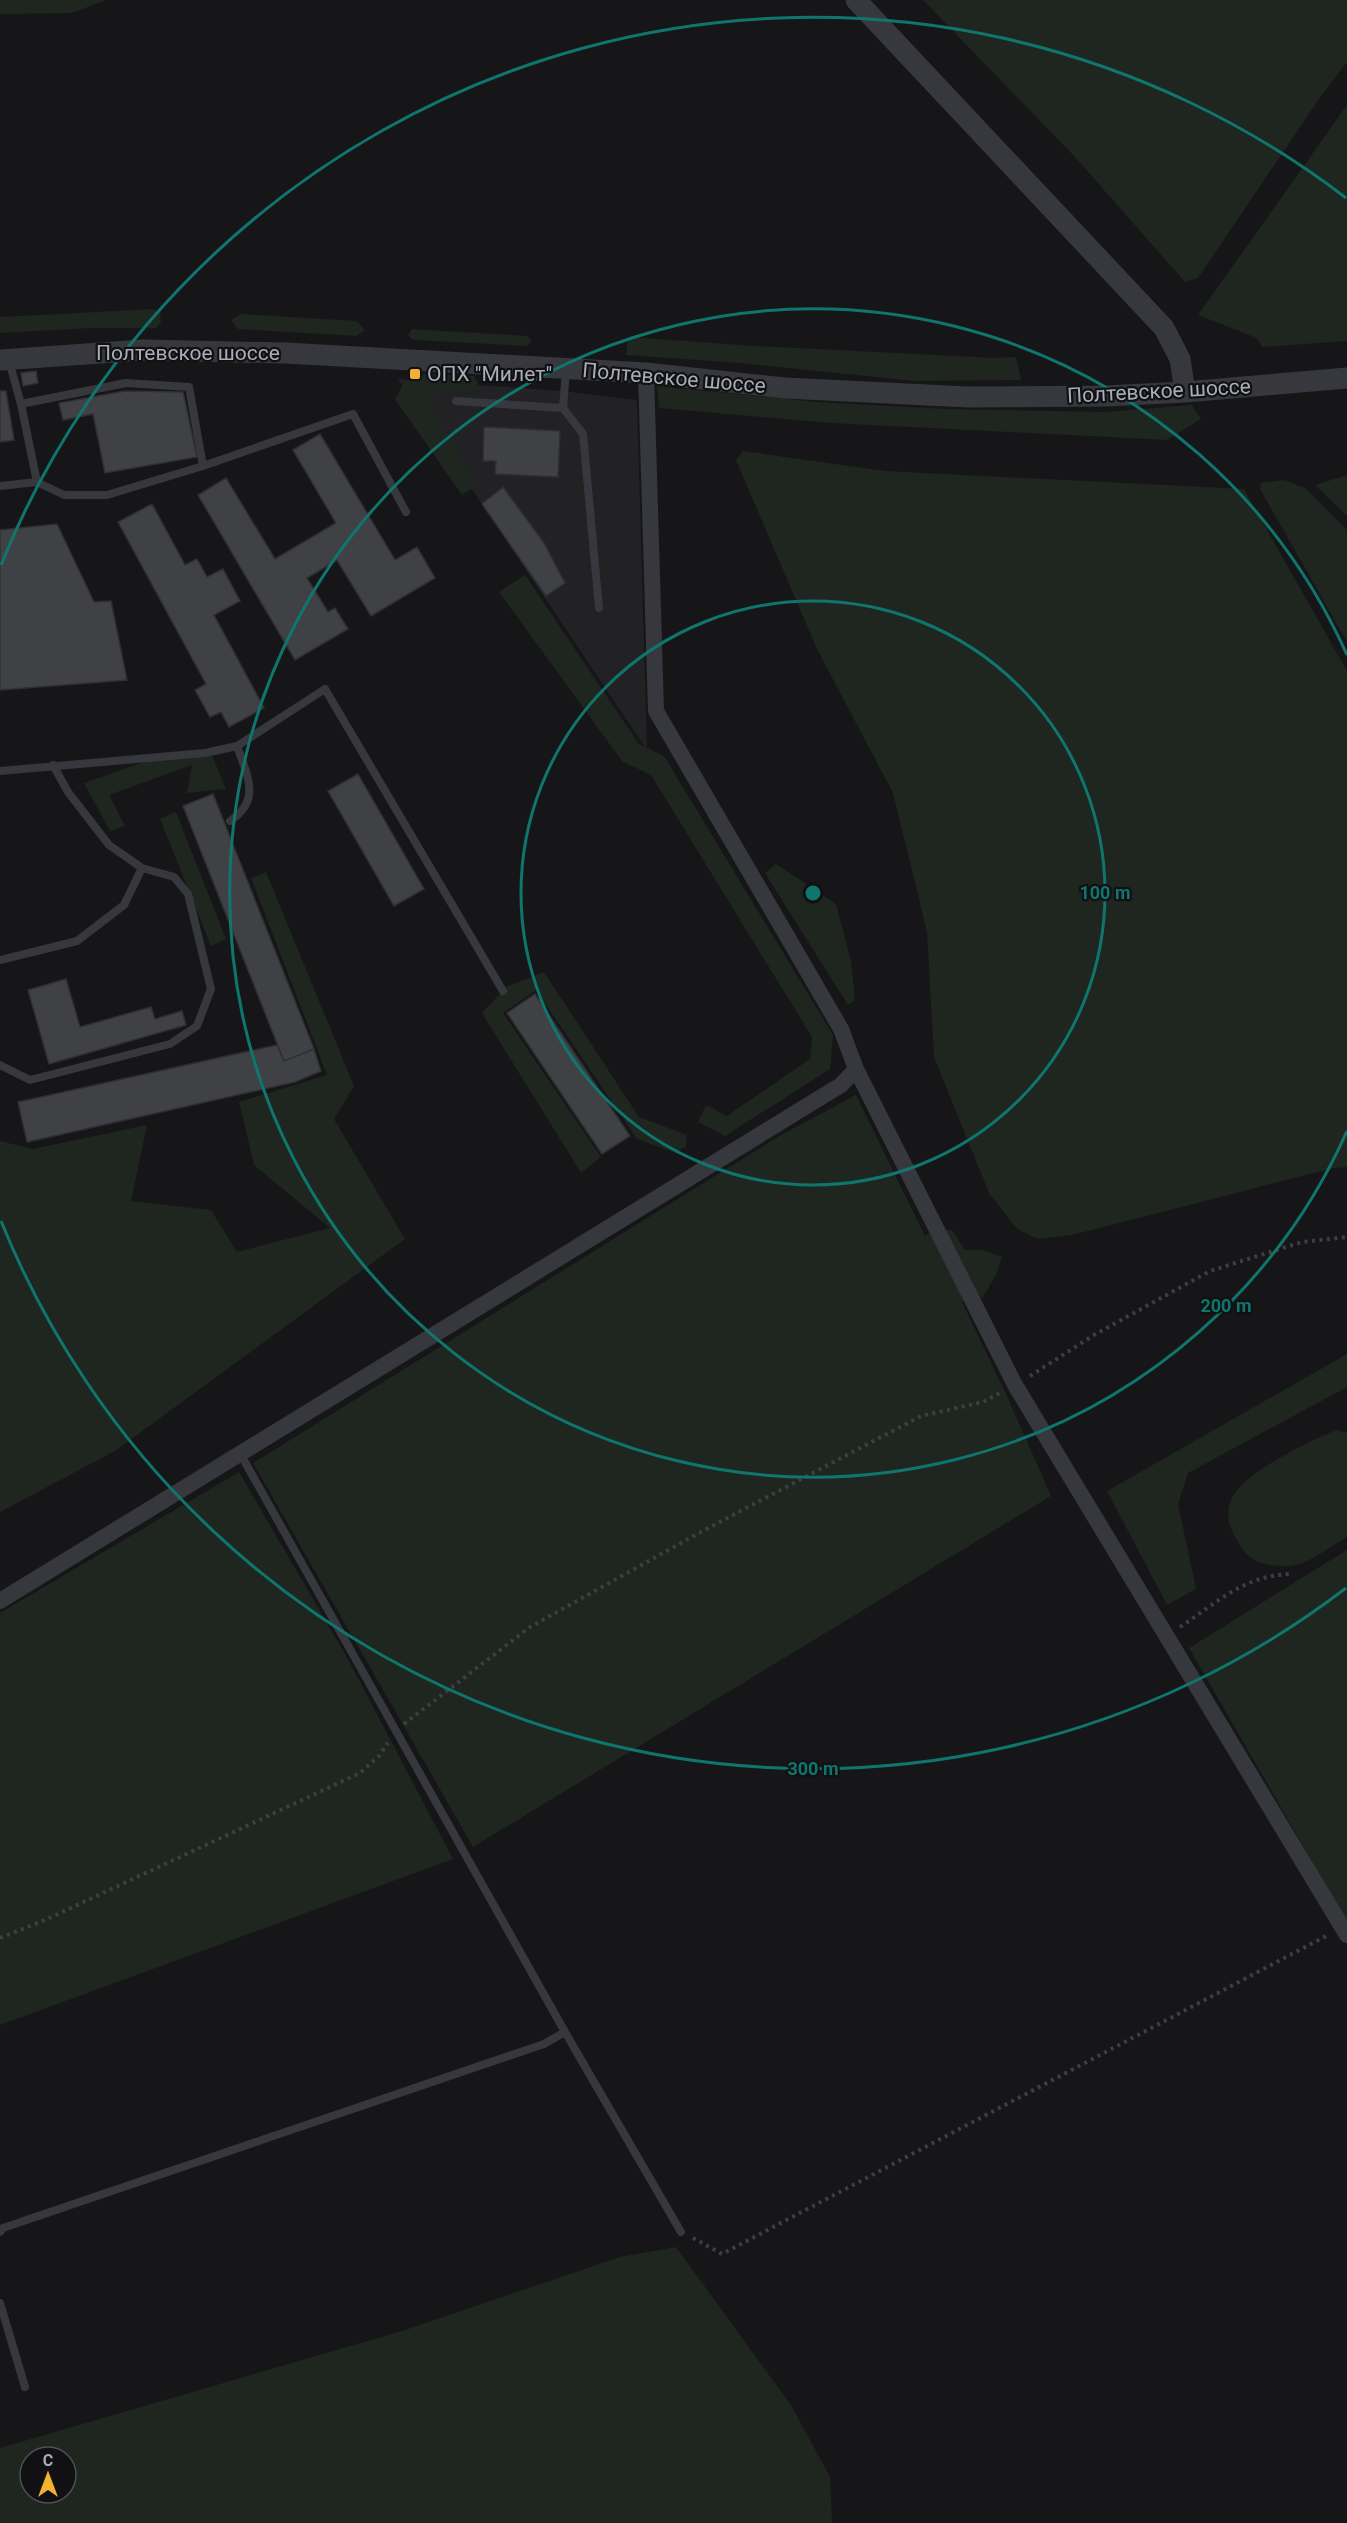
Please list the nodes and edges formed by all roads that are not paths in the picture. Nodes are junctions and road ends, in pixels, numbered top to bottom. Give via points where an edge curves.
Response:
1 (856, 0) edge
2 (4, 360) edge
3 (566, 369) junction
4 (646, 373) junction
5 (1347, 378) edge
6 (1185, 392) junction
7 (456, 401) dead end
8 (21, 404) junction
9 (563, 408) junction
10 (203, 466) junction
11 (37, 482) junction
12 (0, 486) edge
13 (406, 512) dead end
14 (599, 608) dead end
15 (237, 746) junction
16 (53, 765) junction
17 (0, 771) edge
18 (230, 821) dead end
19 (142, 868) junction
20 (0, 960) edge
21 (503, 991) dead end
22 (0, 1065) edge
23 (856, 1069) junction
24 (241, 1455) junction
25 (0, 1601) edge
26 (1345, 1931) edge
27 (565, 2032) junction
28 (0, 2232) edge
29 (681, 2232) road end
30 (0, 2303) edge
31 (25, 2386) dead end

1 - 6 street via 1164,327 1180,359
2 - 3 street, Полтевское шоссе via 94,352 192,350
2 - 8 lane
3 - 4 street, Полтевское шоссе
3 - 9 lane
4 - 6 street, Полтевское шоссе via 785,388 938,396
4 - 23 street via 656,711 841,1029
5 - 6 street, Полтевское шоссе
7 - 9 lane
8 - 10 lane via 126,383 189,387
8 - 11 lane
9 - 14 lane via 583,434
10 - 11 lane via 107,495 64,495
10 - 13 lane via 353,414
11 - 12 lane
15 - 16 lane via 205,753
15 - 18 lane via 249,784 249,799 242,814
15 - 21 lane via 325,689
16 - 17 lane
16 - 19 lane via 68,792 109,845
19 - 20 lane via 124,904 77,941
19 - 22 lane via 174,877 188,894 211,989 197,1026 170,1044 30,1080
23 - 24 street via 841,1085
23 - 26 street via 1015,1385
24 - 25 street
24 - 27 lane
27 - 28 lane via 544,2044
27 - 29 lane
30 - 31 lane

